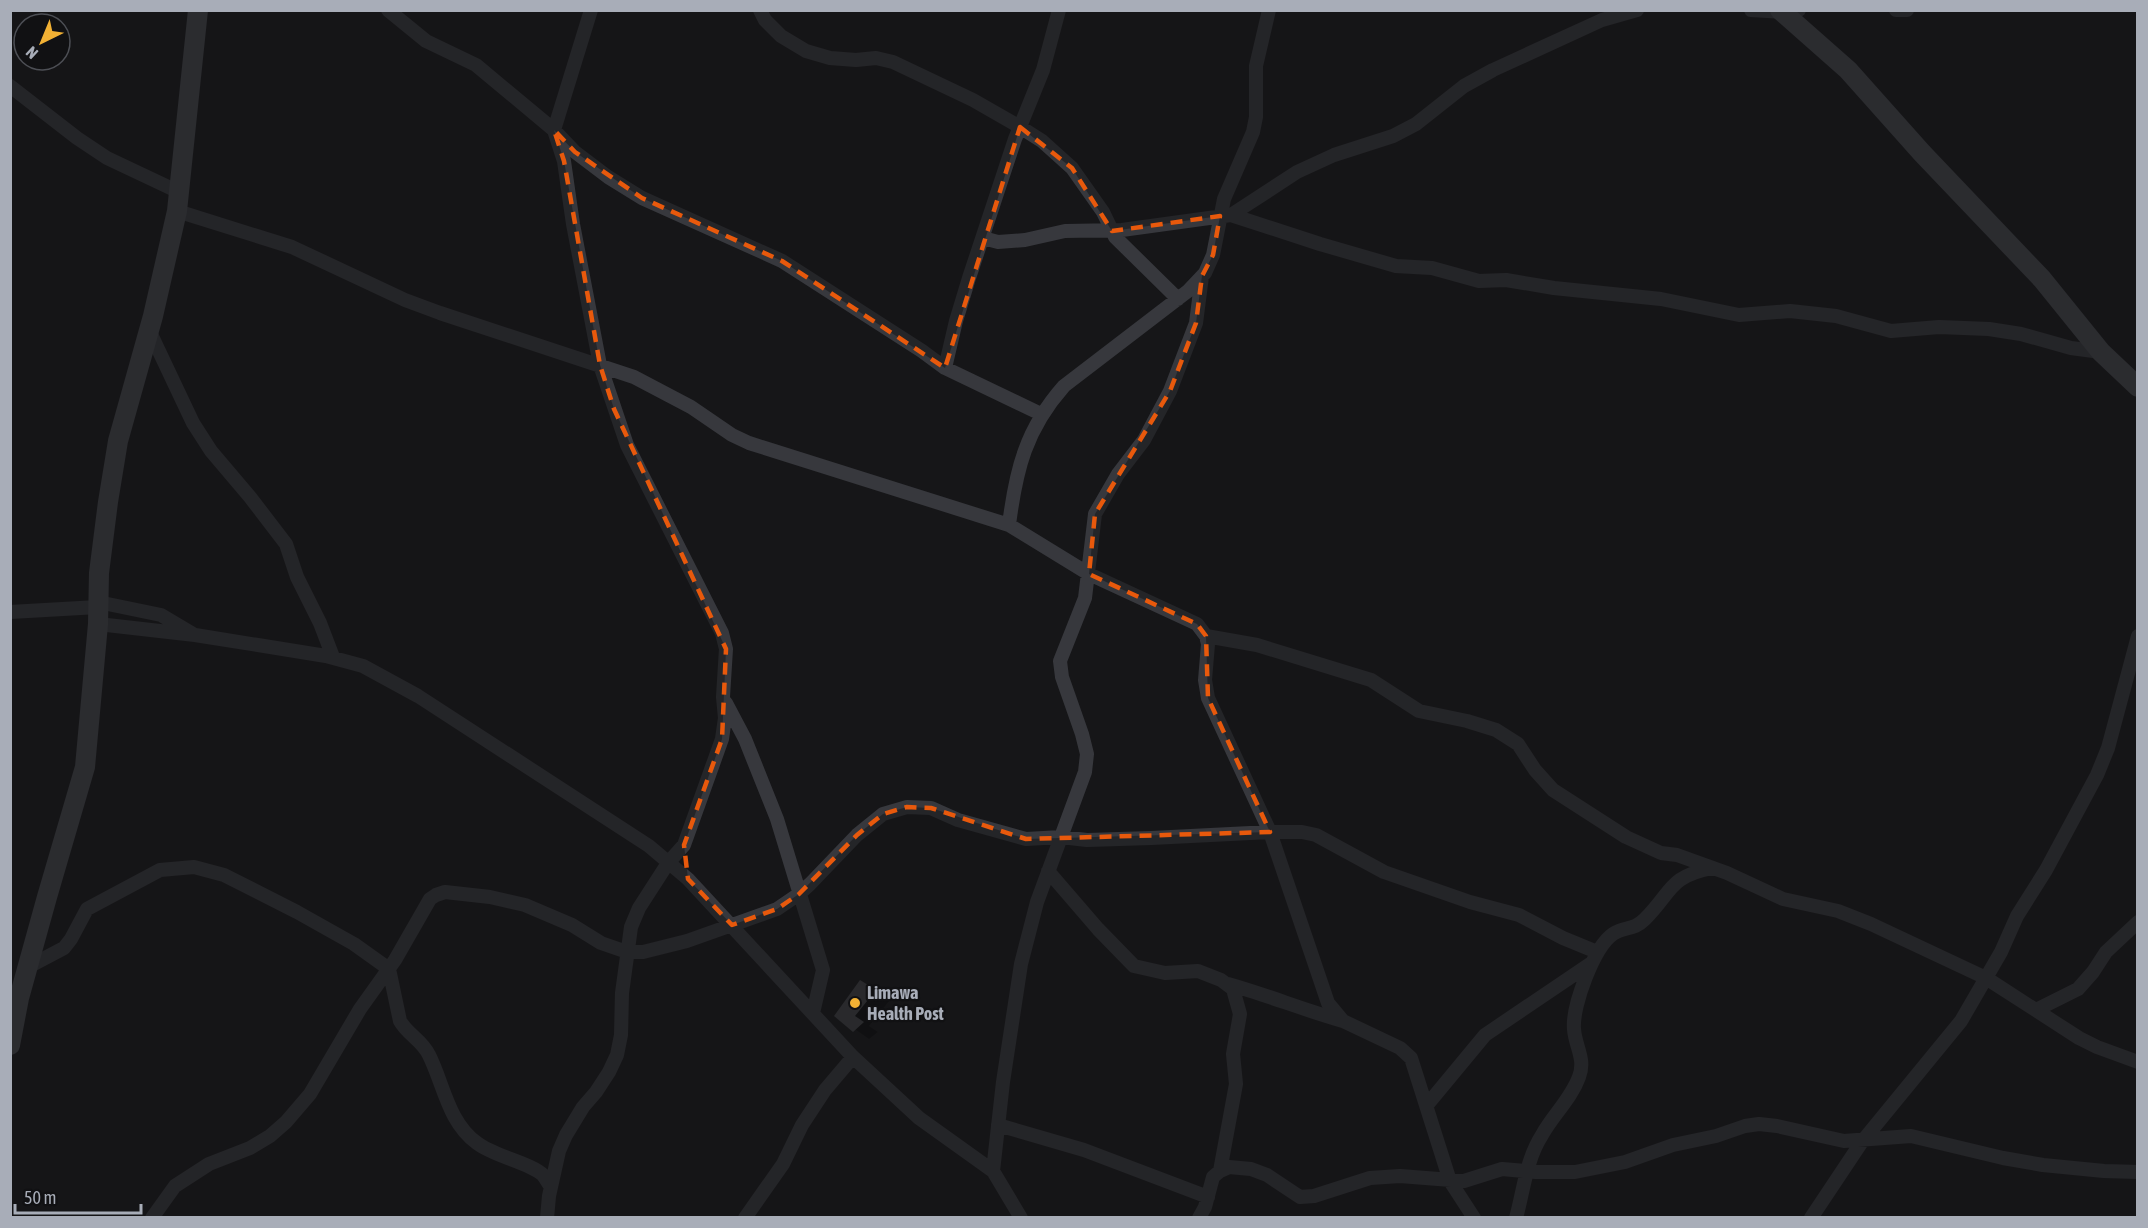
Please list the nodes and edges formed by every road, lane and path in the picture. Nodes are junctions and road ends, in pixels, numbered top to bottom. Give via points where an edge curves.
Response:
1 (198, 10) edge
2 (388, 10) edge
3 (591, 10) edge
4 (760, 10) edge
5 (1059, 10) edge
6 (1269, 10) edge
7 (1636, 10) edge
8 (1751, 10) edge
9 (1896, 10) edge
10 (1907, 10) edge
11 (1787, 11) edge
12 (10, 86) edge
13 (1020, 126) junction
14 (554, 130) junction
15 (178, 201) junction
16 (1225, 216) junction
17 (1112, 231) junction
18 (983, 238) junction
19 (1202, 276) junction
20 (1178, 299) junction
21 (149, 330) junction
22 (2101, 352) junction
23 (600, 365) junction
24 (945, 368) junction
25 (2138, 387) edge
26 (1041, 414) junction
27 (1009, 525) junction
28 (1089, 573) junction
29 (98, 611) junction
30 (10, 612) edge
31 (195, 635) junction
32 (1206, 636) junction
33 (2138, 636) edge
34 (333, 657) junction
35 (723, 697) junction
36 (1270, 832) junction
37 (1061, 837) junction
38 (684, 845) junction
39 (668, 862) junction
40 (1714, 868) junction
41 (1048, 871) junction
42 (688, 879) junction
43 (799, 894) junction
44 (2138, 922) edge
45 (732, 925) junction
46 (627, 952) junction
47 (1594, 958) junction
48 (28, 967) junction
49 (389, 969) junction
50 (1986, 978) junction
51 (1228, 984) junction
52 (2036, 1010) junction
53 (813, 1013) junction
54 (1343, 1021) junction
55 (10, 1045) edge
56 (853, 1057) junction
57 (2138, 1062) edge
58 (1427, 1105) junction
59 (998, 1125) junction
60 (1863, 1140) junction
61 (1220, 1171) junction
62 (1526, 1171) junction
63 (993, 1172) junction
64 (2138, 1172) edge
65 (1450, 1181) junction
66 (551, 1186) junction
67 (1208, 1197) junction
68 (152, 1218) edge
69 (547, 1218) edge
70 (745, 1218) edge
71 (1022, 1218) edge
72 (1199, 1218) edge
73 (1474, 1218) edge
74 (1516, 1218) edge
75 (1811, 1218) edge

1 - 15 street
2 - 14 street via 426,41 476,65
3 - 14 street
4 - 13 street via 781,36 806,51 830,58 893,62
5 - 13 street via 1043,70
6 - 16 street via 1256,66 1253,132 1231,179
7 - 16 street via 1602,20 1493,70 1464,86 1416,124 1297,172
8 - 11 street
9 - 10 street
11 - 22 street via 1848,70 2042,279
12 - 15 street via 77,138
13 - 17 street via 1072,168
13 - 18 street
14 - 23 street via 564,161
14 - 24 street via 575,152 642,198 782,261
15 - 21 street
15 - 23 street via 292,247 405,300
16 - 17 street
16 - 19 street
16 - 22 street via 1396,266 1432,268 1479,281 1506,280 1660,299 1739,315 1790,311 1836,316 1891,331 1939,327 1989,329
17 - 18 street via 1065,231 998,242
17 - 20 street
18 - 24 street
19 - 20 street
19 - 28 street via 1196,323 1170,391 1144,440 1095,514
20 - 26 street via 1064,386
21 - 29 street via 118,441 99,573
21 - 34 street via 211,451 286,544
22 - 25 street
23 - 27 street via 634,377 749,442
23 - 35 street via 627,445 722,633 726,649
24 - 26 street
26 - 27 street via 1020,464
27 - 28 street
28 - 32 street via 1197,624
28 - 37 street via 1077,624 1060,660 1087,754 1085,772
29 - 30 street
29 - 31 street
29 - 31 street via 162,615
29 - 48 street via 85,767
31 - 34 street
32 - 36 street via 1208,698
32 - 40 street via 1257,645 1371,680 1419,711 1497,730 1518,744 1553,790 1583,811 1647,848
33 - 50 street via 2097,775
34 - 39 street via 363,666 418,696
35 - 38 street via 723,739
35 - 43 street via 745,739 777,819
36 - 37 street via 1087,840
36 - 47 street via 1316,835 1384,872 1519,915
36 - 54 street via 1328,1004
37 - 41 street
37 - 43 street via 1026,839 958,820 931,808 907,807 883,814 856,835
38 - 39 street
38 - 42 street
39 - 42 street
39 - 46 street via 639,908
40 - 47 street via 1692,872 1676,881 1637,927 1615,932 1603,942
40 - 50 street via 1783,899 1838,911 1871,924
41 - 51 street via 1134,966 1165,973 1198,971
41 - 59 street via 1021,964
42 - 45 street
43 - 45 street via 777,909
43 - 53 street via 823,970
44 - 52 street via 2106,952 2078,989
45 - 46 street via 676,944
45 - 53 street
46 - 49 street via 525,904 445,892 430,899
46 - 66 street via 616,1055 609,1072 566,1135
47 - 58 street via 1485,1035
47 - 62 street via 1574,1028 1582,1059 1580,1074 1574,1090 1541,1136
48 - 49 street via 64,948 87,909 160,870 194,867 224,874 354,944
48 - 55 street
49 - 66 street via 400,1021 429,1054 452,1112 467,1133 492,1152 541,1174
49 - 68 street via 360,1009 310,1094 286,1122 270,1136 209,1164 175,1186
50 - 52 street
50 - 60 street via 1961,1021
51 - 54 street
51 - 61 street via 1237,1000 1240,1025 1233,1054 1236,1084
52 - 57 street via 2079,1038
53 - 56 street
54 - 58 street via 1400,1048 1411,1058
56 - 63 street via 919,1118
56 - 70 street via 825,1090 783,1164
58 - 65 street
59 - 63 street
59 - 67 street via 1084,1150
60 - 62 street via 1844,1141 1759,1124 1615,1164 1575,1172
60 - 64 street via 1911,1136 2043,1165
60 - 75 street
61 - 65 street via 1229,1167 1251,1169 1300,1197 1370,1178 1400,1176
61 - 67 street via 1209,1184
62 - 65 street via 1502,1169 1464,1181
62 - 74 street
63 - 71 street
65 - 73 street
66 - 69 street
67 - 72 street

